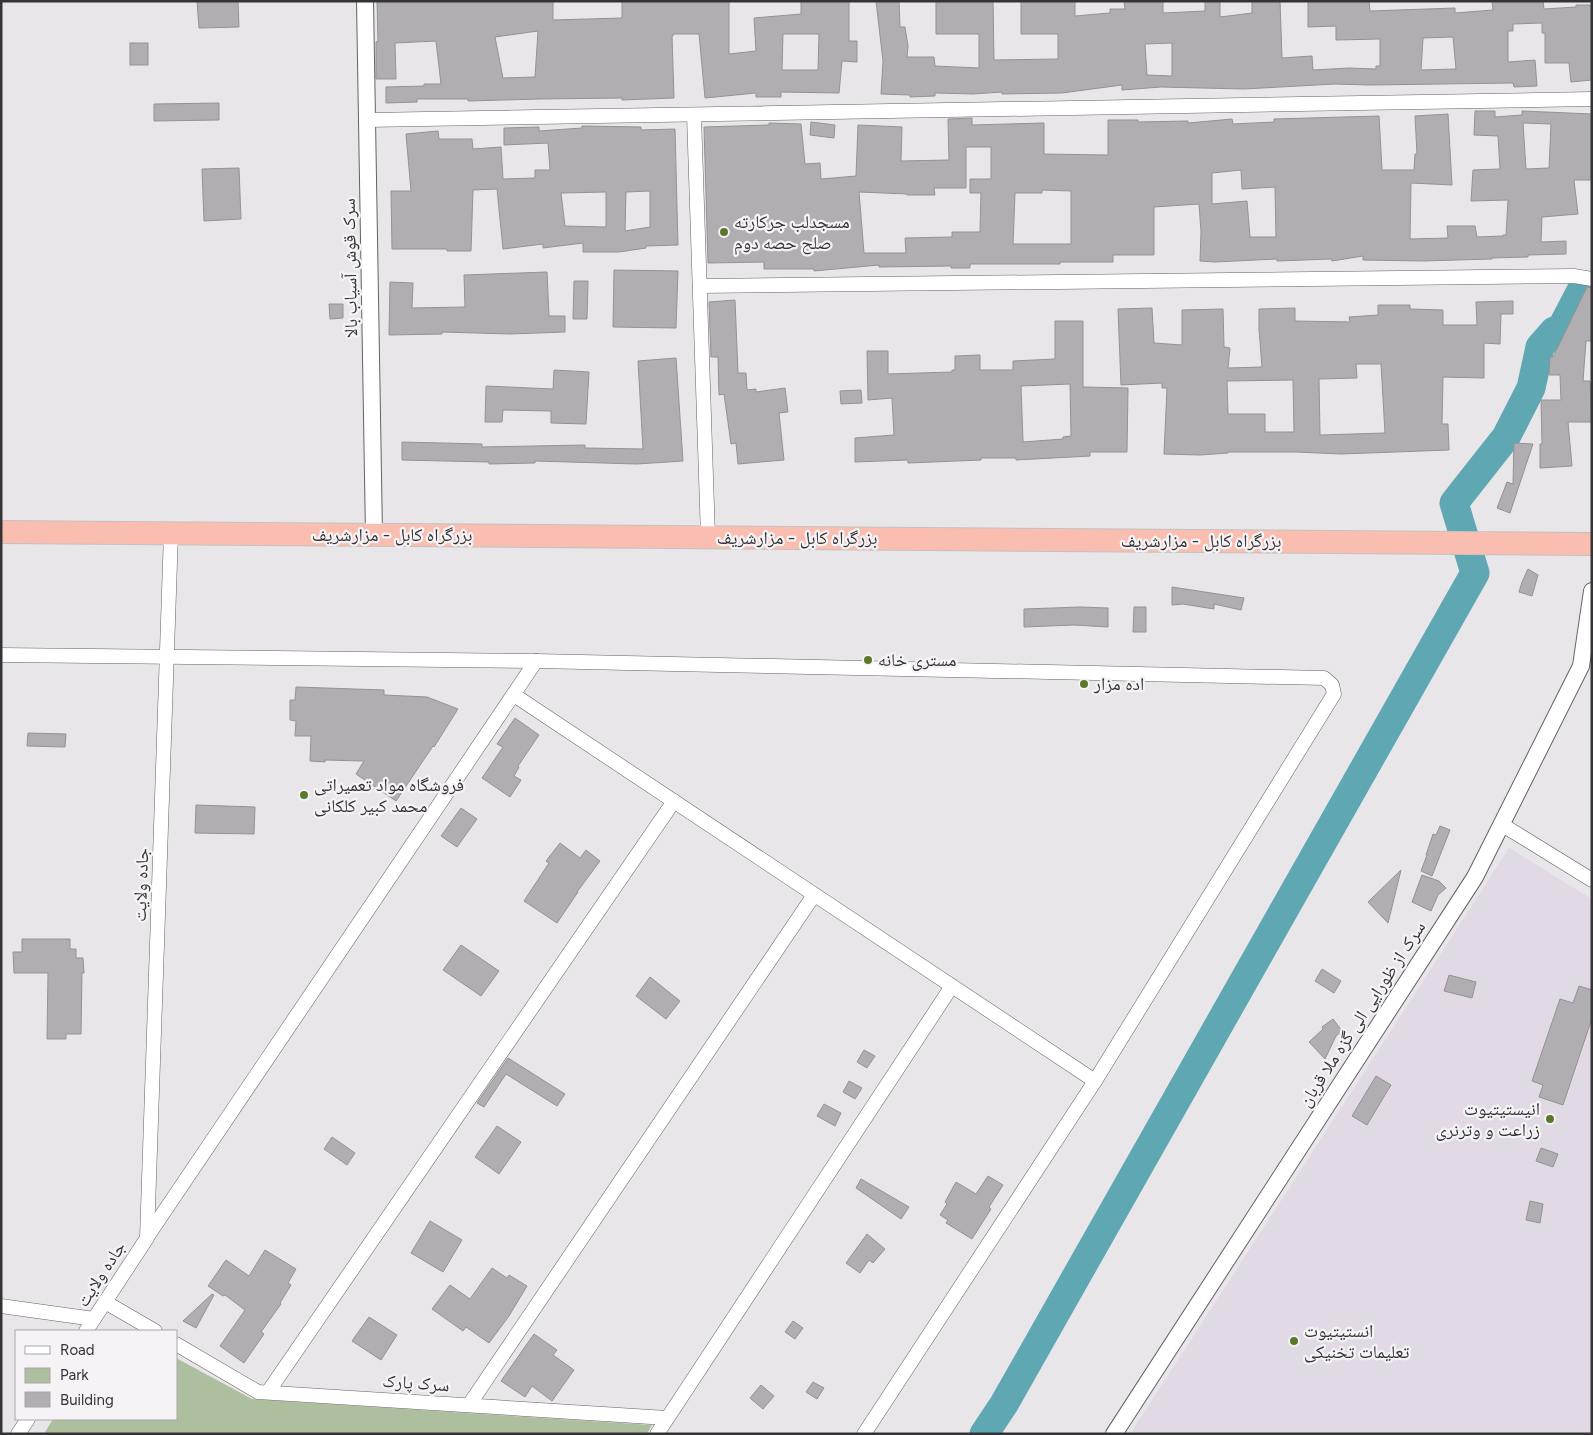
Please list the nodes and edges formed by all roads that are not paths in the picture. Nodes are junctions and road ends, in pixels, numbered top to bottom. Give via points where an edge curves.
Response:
1 (366, 1) edge
2 (1592, 99) edge
3 (694, 115) junction
4 (368, 120) junction
5 (1592, 279) edge
6 (700, 286) junction
7 (1, 532) edge
8 (171, 533) junction
9 (374, 535) junction
10 (708, 537) junction
11 (1592, 544) edge
12 (1592, 591) edge
13 (1, 655) edge
14 (168, 657) junction
15 (536, 661) junction
16 (1588, 667) edge
17 (514, 695) junction
18 (674, 801) junction
19 (1501, 824) junction
20 (1592, 880) edge
21 (814, 895) junction
22 (952, 986) junction
23 (1095, 1081) junction
24 (147, 1238) junction
25 (105, 1302) junction
26 (1, 1306) edge
27 (94, 1319) junction
28 (87, 1330) edge
29 (153, 1330) edge
30 (178, 1345) edge
31 (268, 1392) junction
32 (469, 1406) junction
33 (667, 1418) junction
34 (27, 1420) edge
35 (18, 1434) edge
36 (657, 1434) edge
37 (864, 1434) edge
38 (1114, 1434) edge

1 - 4 street, سرک قوش آسیاب بالا
2 - 3 street
3 - 4 street
3 - 6 street
4 - 9 street, سرک قوش آسیاب بالا
5 - 6 street via 1574,276
6 - 10 street
7 - 8 highway, بزرگراه کابل - مزارشریف
8 - 9 highway, بزرگراه کابل - مزارشریف
8 - 14 street, جاده ولایت
9 - 10 highway, بزرگراه کابل - مزارشریف
10 - 11 highway, بزرگراه کابل - مزارشریف
12 - 16 street, سرک از ظورایی الی گزه ملا قربان
13 - 14 street
14 - 15 street
14 - 24 street, جاده ولایت
15 - 17 street, جاده ولایت
15 - 23 street via 1324,678 1332,685 1334,694
16 - 19 street, سرک از ظورایی الی گزه ملا قربان
17 - 18 street
17 - 24 street, جاده ولایت
18 - 21 street
18 - 31 street
19 - 20 street
19 - 38 street, سرک از ظورایی الی گزه ملا قربان via 1475,877
21 - 22 street
21 - 32 street
22 - 23 street
22 - 33 street
23 - 37 street
24 - 25 street, جاده ولایت
25 - 27 street, جاده ولایت
25 - 29 street
26 - 27 street
27 - 28 street, جاده ولایت
30 - 31 street, سرک پارک via 258,1392
31 - 32 street, سرک پارک
32 - 33 street, سرک پارک
33 - 36 street
34 - 35 street

